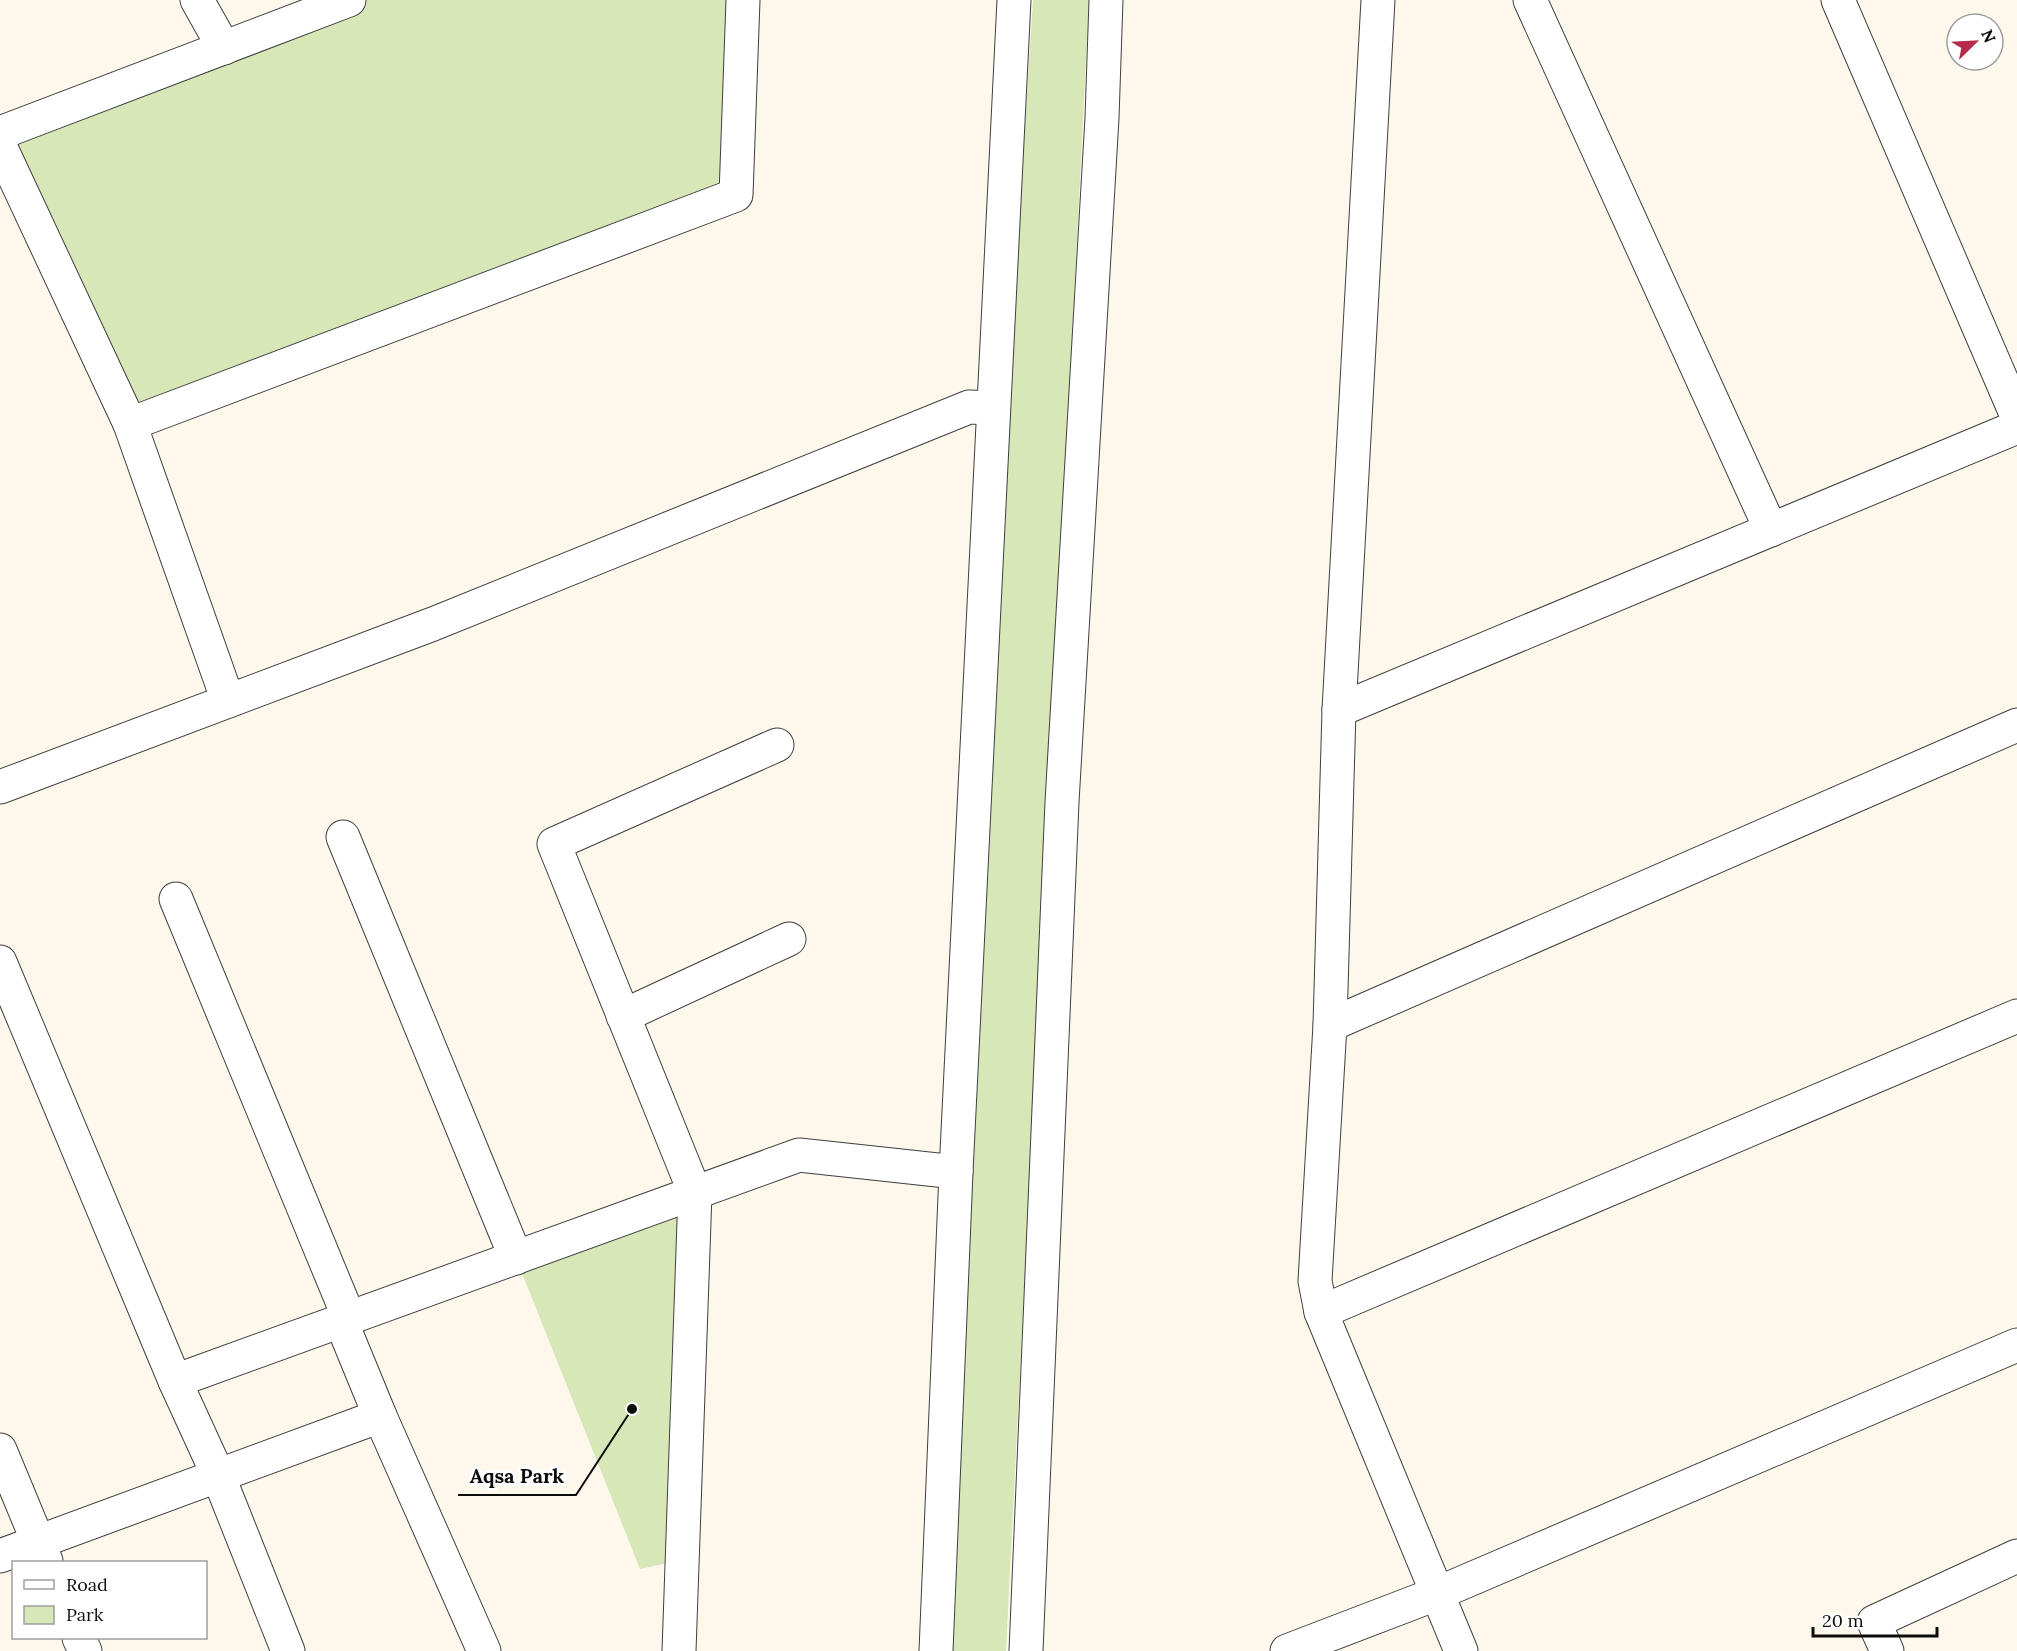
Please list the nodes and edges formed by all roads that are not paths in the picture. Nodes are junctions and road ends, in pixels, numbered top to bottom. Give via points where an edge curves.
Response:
1 (196, 0) edge
2 (349, 0) edge
3 (743, 0) edge
4 (1014, 0) edge
5 (1106, 0) edge
6 (1378, 0) edge
7 (1530, 0) edge
8 (1838, 0) edge
9 (224, 48) junction
10 (0, 133) edge
11 (0, 146) edge
12 (993, 408) junction
13 (2017, 416) edge
14 (130, 424) junction
15 (2017, 427) edge
16 (1771, 530) junction
17 (228, 701) junction
18 (1339, 710) junction
19 (2017, 725) edge
20 (777, 745) dead end
21 (0, 787) edge
22 (344, 837) dead end
23 (176, 899) dead end
24 (789, 939) dead end
25 (0, 962) edge
26 (623, 1016) junction
27 (2017, 1016) edge
28 (1330, 1025) junction
29 (956, 1172) junction
30 (695, 1193) junction
31 (516, 1258) junction
32 (1321, 1312) junction
33 (345, 1320) junction
34 (2017, 1345) edge
35 (175, 1380) junction
36 (380, 1416) junction
37 (0, 1450) edge
38 (218, 1475) junction
39 (42, 1552) edge
40 (0, 1556) edge
41 (2017, 1556) edge
42 (1436, 1594) junction
43 (288, 1651) edge
44 (484, 1651) edge
45 (679, 1651) edge
46 (936, 1651) edge
47 (1026, 1651) edge
48 (1287, 1651) edge
49 (1461, 1651) edge
50 (1887, 1651) edge

1 - 9 street
2 - 9 street
3 - 14 street via 736,195
4 - 12 street
5 - 47 street via 1062,802
6 - 18 street
7 - 16 street
8 - 13 street
9 - 10 street
11 - 14 street
12 - 17 street via 969,407 433,624
12 - 29 street
14 - 17 street
15 - 16 street
16 - 18 street
17 - 21 street
18 - 28 street
19 - 28 street
20 - 26 street via 554,844
22 - 31 street
23 - 33 street
24 - 26 street
25 - 35 street
26 - 30 street
27 - 32 street
28 - 32 street via 1315,1281
29 - 30 street via 799,1155
29 - 46 street
30 - 31 street
30 - 45 street
31 - 33 street
32 - 42 street
33 - 35 street
33 - 36 street
34 - 42 street
35 - 38 street
36 - 38 street
36 - 44 street
37 - 39 street
38 - 39 street
38 - 43 street
39 - 40 street
41 - 50 street via 1874,1622
42 - 48 street
42 - 49 street

